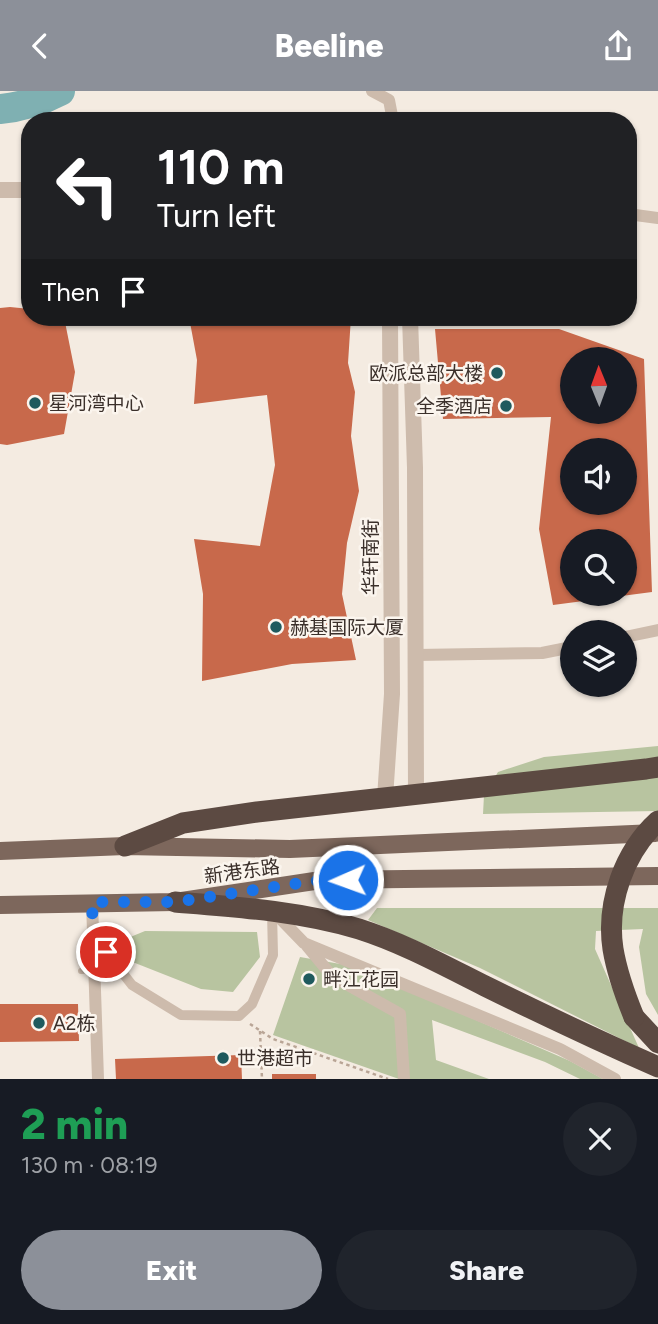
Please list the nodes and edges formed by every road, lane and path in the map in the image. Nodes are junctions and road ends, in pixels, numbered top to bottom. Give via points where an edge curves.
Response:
1 (372, 91) edge
2 (391, 112) edge
3 (0, 190) edge
4 (21, 190) edge
5 (637, 215) edge
6 (658, 218) edge
7 (390, 326) edge
8 (410, 326) edge
9 (658, 630) edge
10 (637, 634) edge
11 (560, 649) edge
12 (416, 655) junction
13 (658, 767) edge
14 (416, 795) junction
15 (385, 798) junction
16 (658, 821) edge
17 (658, 832) edge
18 (125, 846) junction
19 (0, 851) edge
20 (658, 876) edge
21 (92, 902) junction
22 (175, 902) junction
23 (0, 905) edge
24 (272, 911) junction
25 (93, 935) junction
26 (304, 943) junction
27 (239, 1016) junction
28 (260, 1031) junction
29 (658, 1043) edge
30 (658, 1067) edge
31 (98, 1079) edge
32 (262, 1079) edge
33 (388, 1079) edge
34 (404, 1079) edge
35 (615, 1079) edge

1 - 2 street via 389,100
3 - 4 street
5 - 6 street
7 - 15 street, 华轩南街 via 392,694
8 - 12 street
9 - 10 street
11 - 12 street
12 - 14 street
13 - 14 highway
14 - 15 highway
15 - 18 highway via 183,823
16 - 29 highway, bridge via 624,868 611,908 612,948 620,982 634,1017
17 - 18 main road, 新港东路 via 290,849
18 - 19 main road, 新港东路
20 - 22 main road, 新港东路 via 321,880
21 - 22 main road, 新港东路
21 - 23 main road, 新港东路
21 - 25 street
22 - 24 highway
24 - 26 street
24 - 27 street via 274,955 252,1004
24 - 30 highway via 313,917 398,943
25 - 27 street via 132,985 181,1015
25 - 31 street via 88,970
26 - 34 street via 332,976 400,1014
26 - 35 street via 560,1049
27 - 28 path
28 - 32 path
28 - 33 path

